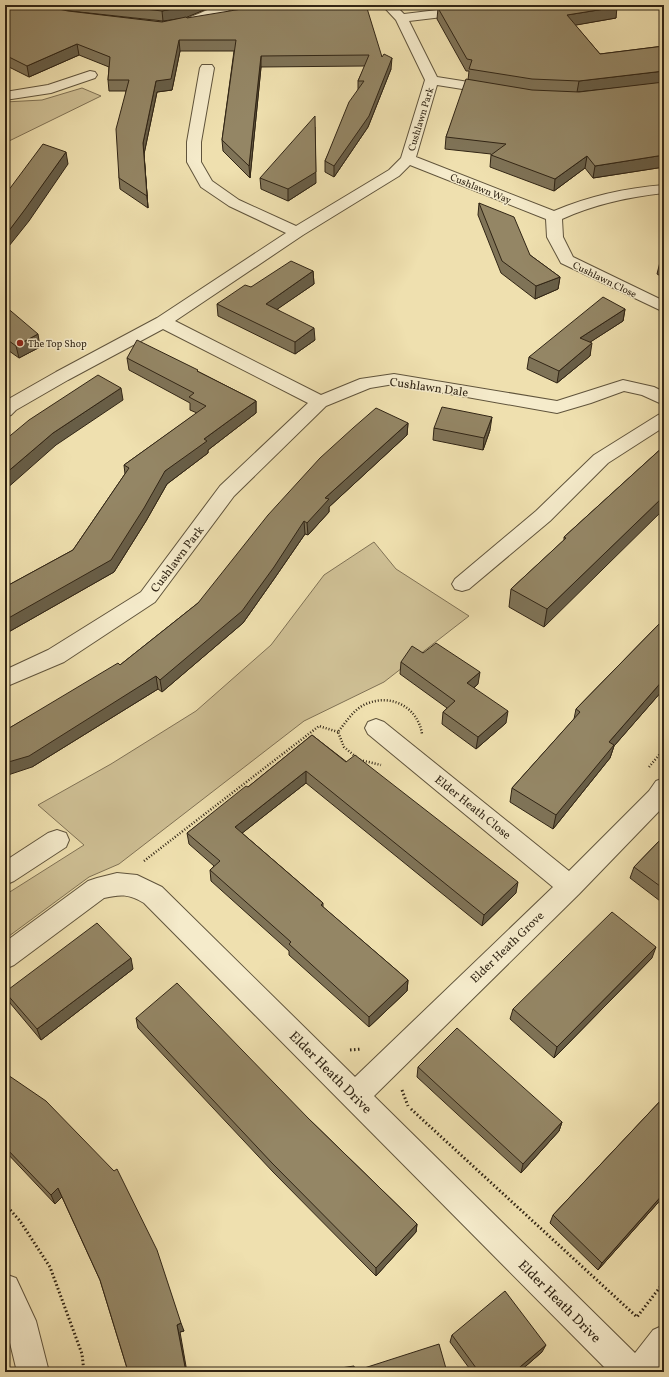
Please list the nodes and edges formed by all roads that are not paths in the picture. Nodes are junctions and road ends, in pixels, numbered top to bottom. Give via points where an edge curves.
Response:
1 (230, 5) edge
2 (388, 5) edge
3 (510, 5) edge
4 (243, 10) edge
5 (214, 12) junction
6 (401, 18) junction
7 (171, 26) edge
8 (207, 68) dead end
9 (90, 75) dead end
10 (432, 80) junction
11 (509, 92) edge
12 (5, 96) edge
13 (408, 159) junction
14 (664, 189) edge
15 (554, 217) junction
16 (297, 232) junction
17 (661, 306) edge
18 (163, 322) junction
19 (664, 399) edge
20 (320, 402) junction
21 (7, 406) edge
22 (664, 419) edge
23 (462, 584) dead end
24 (5, 679) edge
25 (376, 728) dead end
26 (662, 796) edge
27 (57, 840) dead end
28 (5, 874) edge
29 (570, 886) junction
30 (5, 957) edge
31 (355, 1096) junction
32 (5, 1289) edge
33 (664, 1341) edge
34 (33, 1372) edge
35 (631, 1372) edge
36 (640, 1372) edge

1 - 5 street
2 - 6 street, Cushlawn Park
3 - 6 street
4 - 5 street
5 - 7 street via 195,21
6 - 10 street, Cushlawn Park
8 - 16 street via 194,142 194,162 206,184 234,203
9 - 12 street via 51,90
10 - 11 street
10 - 13 street, Cushlawn Park
13 - 15 street, Cushlawn Way
13 - 16 street, Cushlawn Park via 394,172
14 - 15 street via 637,191 599,199 571,208
15 - 17 street, Cushlawn Close via 555,237 567,260
16 - 18 street, Cushlawn Park
18 - 20 street
18 - 21 street, Cushlawn Park
19 - 20 street, Cushlawn Dale via 623,385 557,406 394,379 366,383
20 - 24 street, Cushlawn Park via 227,491 148,597 56,656
22 - 23 street via 601,459 543,516
25 - 29 street, Elder Heath Close
26 - 29 street, Elder Heath Grove
27 - 28 street
29 - 31 street, Elder Heath Grove
30 - 31 street, Elder Heath Drive via 97,889 117,884 137,886 153,895
31 - 35 street, Elder Heath Drive
32 - 34 street via 21,1321
33 - 36 street

